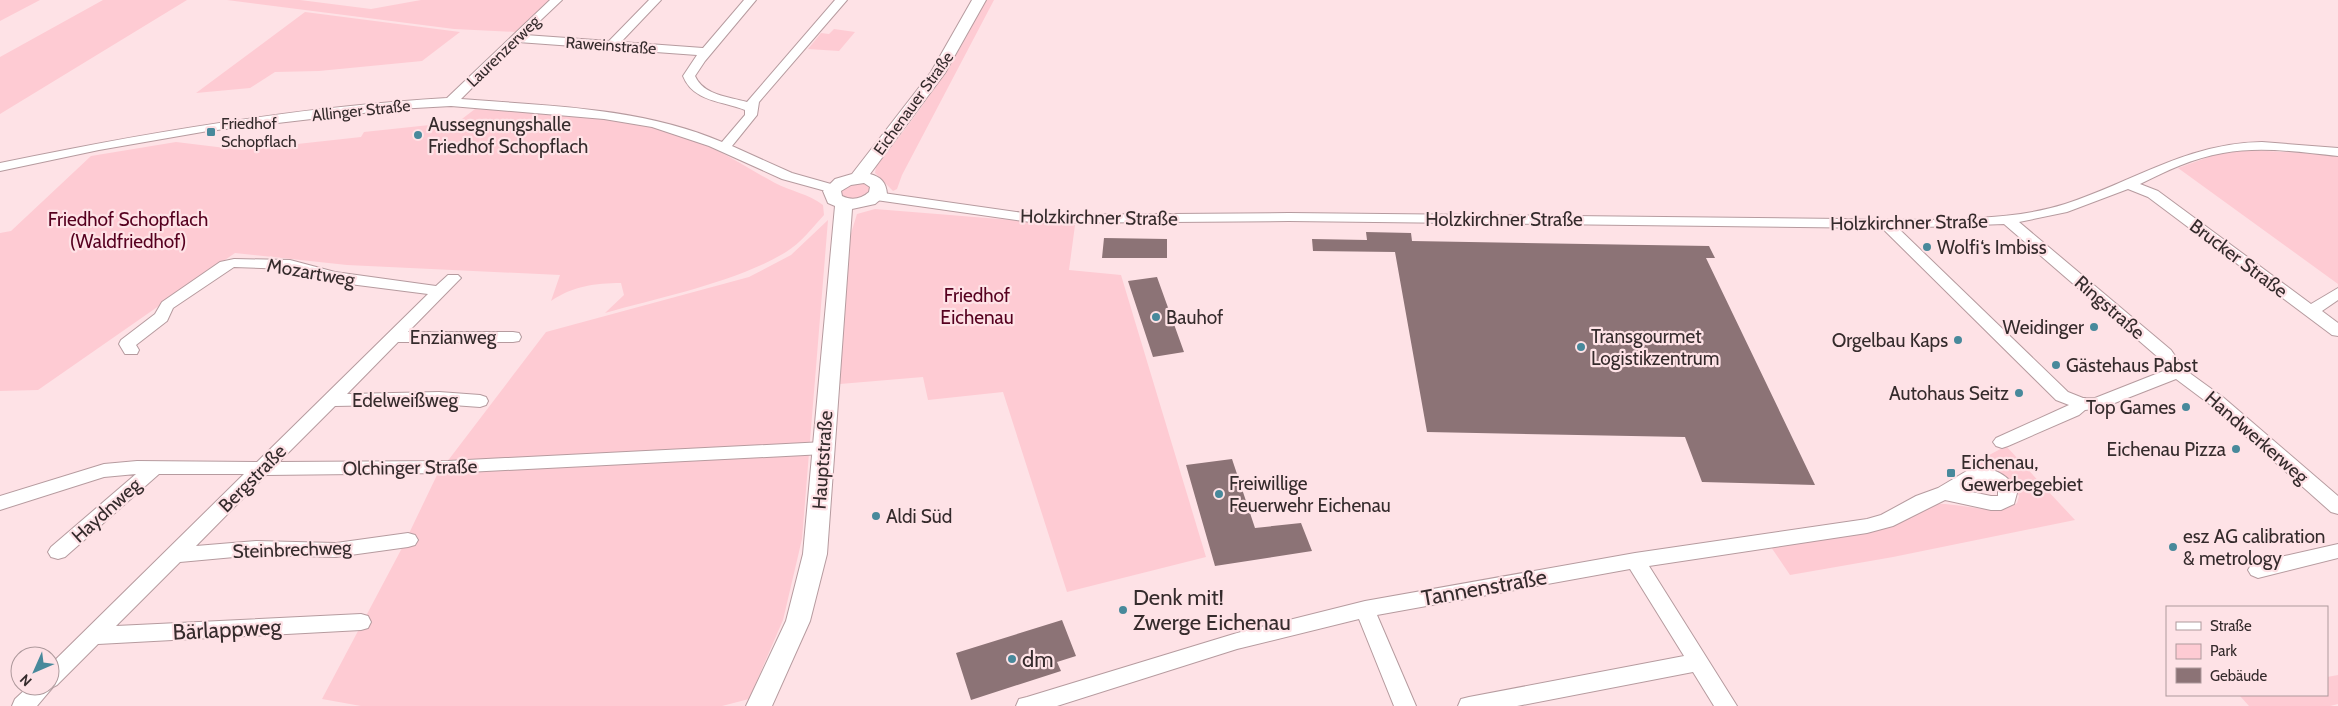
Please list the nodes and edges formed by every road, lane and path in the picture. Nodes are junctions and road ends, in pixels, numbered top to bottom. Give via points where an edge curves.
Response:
1 (556, 0) edge
2 (655, 0) edge
3 (750, 0) edge
4 (841, 0) edge
5 (979, 0) edge
6 (516, 38) junction
7 (612, 45) junction
8 (706, 52) junction
9 (451, 102) junction
10 (752, 108) junction
11 (723, 146) junction
12 (2338, 152) edge
13 (0, 167) edge
14 (858, 178) junction
15 (2133, 186) junction
16 (839, 196) junction
17 (876, 196) junction
18 (2008, 220) junction
19 (1886, 224) junction
20 (454, 278) dead end
21 (440, 291) junction
22 (2338, 293) edge
23 (2311, 311) junction
24 (2338, 331) edge
25 (394, 337) junction
26 (513, 337) dead end
27 (131, 350) dead end
28 (2174, 371) junction
29 (330, 400) junction
30 (480, 401) dead end
31 (2081, 404) junction
32 (2002, 442) dead end
33 (824, 448) junction
34 (155, 467) junction
35 (263, 467) junction
36 (1944, 493) dead end
37 (0, 503) edge
38 (2338, 507) edge
39 (408, 540) dead end
40 (2338, 551) edge
41 (58, 552) dead end
42 (176, 555) junction
43 (1635, 561) junction
44 (2258, 570) dead end
45 (1365, 609) junction
46 (361, 622) dead end
47 (94, 636) junction
48 (1698, 662) junction
49 (60, 669) edge
50 (33, 696) edge
51 (23, 706) edge
52 (759, 706) edge
53 (1027, 706) edge
54 (1405, 706) edge
55 (1469, 706) edge
56 (1726, 706) edge

1 - 6 street, Laurenzerweg
2 - 7 street
3 - 8 street
4 - 10 street via 753,101
5 - 14 main road, Eichenauer Straße via 938,73
6 - 7 street, Raweinstraße
6 - 9 street, Laurenzerweg
7 - 8 street, Raweinstraße
8 - 10 street via 688,76 692,85 726,101
9 - 11 street, Allinger Straße via 604,115 677,130
9 - 13 street, Allinger Straße via 397,105 208,127
10 - 11 street via 751,115
11 - 16 street, Allinger Straße
12 - 15 street, Holzkirchner Straße via 2289,147 2237,147 2181,161
14 - 16 main road via 844,181
14 - 17 main road via 878,185
15 - 18 street, Holzkirchner Straße via 2052,212
15 - 23 street, Brucker Straße via 2153,194
16 - 17 main road via 861,203
16 - 33 main road, Hauptstraße via 843,209
17 - 19 street, Holzkirchner Straße via 1038,220 1289,218
18 - 19 street, Holzkirchner Straße
18 - 28 street, Ringstraße via 2165,354 2175,365
19 - 31 street via 2062,396
20 - 21 street, Bergstraße
21 - 25 street, Bergstraße
21 - 27 street, Mozartweg via 334,277 290,265 234,262 167,305 161,317 127,344
22 - 23 street
23 - 24 street, Brucker Straße
25 - 26 street, Enzianweg
25 - 29 street, Bergstraße
28 - 31 street via 2167,377 2096,404
28 - 38 street, Handwerkerweg via 2218,402
29 - 30 street, Edelweißweg via 439,398
29 - 35 street, Bergstraße
31 - 32 street
33 - 35 street, Olchinger Straße via 448,467
33 - 52 main road, Hauptstraße via 815,554 804,598 798,621
34 - 35 street, Olchinger Straße
34 - 37 street, Olchinger Straße via 104,471
34 - 41 street, Haydnweg
35 - 42 street, Bergstraße
36 - 43 street, Tannenstraße via 1886,521 1867,526
39 - 42 street, Steinbrechweg via 336,550 256,548
40 - 44 street
42 - 47 street, Bergstraße
43 - 45 street, Tannenstraße
43 - 48 street
45 - 53 street, Tannenstraße via 1237,641
45 - 54 street
46 - 47 street, Bärlappweg
47 - 49 street, Bergstraße
48 - 55 street
48 - 56 street
50 - 51 street

